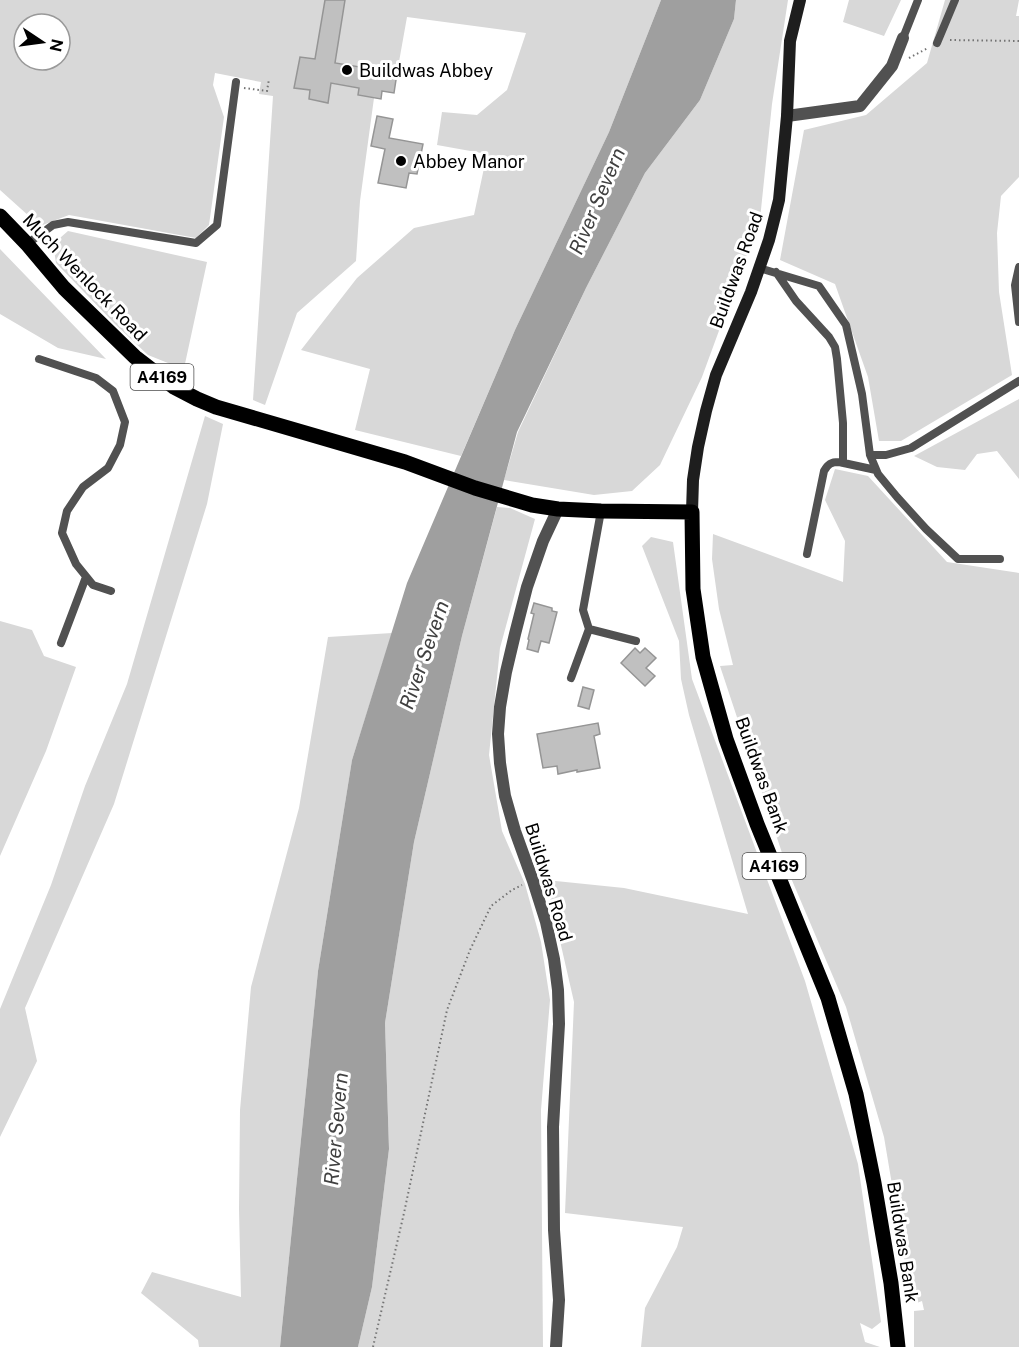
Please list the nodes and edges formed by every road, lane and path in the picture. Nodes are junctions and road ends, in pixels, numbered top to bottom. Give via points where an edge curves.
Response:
1 (800, 0) edge
2 (918, 0) edge
3 (955, 0) edge
4 (903, 38) joint
5 (1019, 41) edge
6 (937, 43) junction
7 (892, 66) junction
8 (269, 79) dead end
9 (239, 85) joint
10 (787, 116) junction
11 (0, 216) edge
12 (27, 244) junction
13 (1019, 267) edge
14 (759, 268) junction
15 (776, 272) junction
16 (1019, 322) edge
17 (39, 359) dead end
18 (1019, 381) edge
19 (870, 455) junction
20 (843, 463) junction
21 (876, 470) junction
22 (558, 509) junction
23 (601, 511) junction
24 (692, 512) junction
25 (807, 554) dead end
26 (1000, 559) dead end
27 (87, 577) junction
28 (111, 591) dead end
29 (589, 629) junction
30 (636, 641) dead end
31 (61, 643) dead end
32 (571, 678) dead end
33 (533, 881) junction
34 (373, 1347) edge
35 (556, 1347) edge
36 (898, 1347) edge

1 - 10 main road, Buildwas Road via 790,41
2 - 4 lane
3 - 6 lane
4 - 7 street
5 - 6 path via 952,39
6 - 7 path
7 - 10 street via 860,106
8 - 9 path via 267,91
9 - 12 lane via 217,225 196,243 68,222 53,225
10 - 14 main road, Buildwas Road via 779,200
11 - 12 main road, Much Wenlock Road / A4169
12 - 22 main road, Much Wenlock Road / A4169 via 64,288 135,357 197,399 405,462 476,488
13 - 16 lane via 1015,285
14 - 15 lane
14 - 24 main road, Buildwas Road via 706,411 693,480
15 - 19 lane via 819,286 846,325 862,394
15 - 20 lane via 835,347
17 - 27 lane via 96,378 113,391 125,422 120,445 108,468 83,487 67,511 62,533 76,564
18 - 19 lane via 911,448
19 - 21 lane
20 - 21 lane
20 - 25 lane via 833,462 824,471
21 - 26 lane via 926,529 958,559
22 - 23 main road
22 - 33 street, Buildwas Road via 543,541 514,634 498,735 505,796
23 - 24 main road
23 - 29 lane via 583,610
24 - 36 main road, Buildwas Bank / A4169 via 693,589 703,657 726,739 828,998 856,1094 891,1283
27 - 28 lane via 93,585
27 - 31 lane
29 - 30 lane
29 - 32 lane
33 - 34 path via 512,890 491,906 447,1010
33 - 35 street, Buildwas Road via 550,940 558,990 554,1128 559,1300

